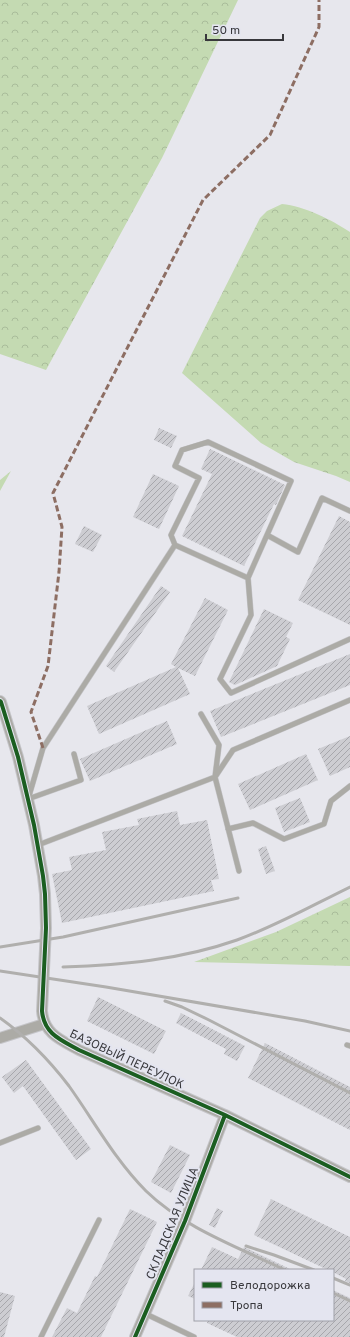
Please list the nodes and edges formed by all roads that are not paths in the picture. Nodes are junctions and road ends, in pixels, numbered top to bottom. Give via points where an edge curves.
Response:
1 (350, 511) edge
2 (267, 535) junction
3 (175, 545) junction
4 (248, 578) junction
5 (350, 639) edge
6 (350, 700) edge
7 (0, 701) edge
8 (201, 714) dead end
9 (74, 754) dead end
10 (215, 777) junction
11 (350, 786) edge
12 (28, 799) junction
13 (228, 829) junction
14 (38, 845) junction
15 (239, 871) dead end
16 (44, 1024) junction
17 (0, 1038) edge
18 (225, 1115) junction
19 (38, 1128) dead end
20 (0, 1143) edge
21 (350, 1177) edge
22 (99, 1220) dead end
23 (146, 1314) junction
24 (41, 1337) edge
25 (135, 1337) edge
26 (194, 1337) edge

1 - 2 lane via 322,498 298,552
2 - 3 lane via 291,481 208,442 182,450 175,466 199,478 171,535
2 - 4 lane
3 - 4 lane
3 - 12 lane via 43,748
4 - 5 lane via 251,615 220,679 231,693
6 - 10 lane via 233,750
7 - 12 street via 18,756
8 - 10 lane via 219,745
9 - 12 lane via 81,780
10 - 13 lane
10 - 14 lane
11 - 13 lane via 331,801 324,824 284,839 253,823
12 - 14 street
13 - 15 lane
14 - 16 street via 46,911 42,1011
16 - 17 street
16 - 18 street, БАЗОВЫЙ ПЕРЕУЛОК via 57,1037 79,1050
18 - 21 street, БАЗОВЫЙ ПЕРЕУЛОК
18 - 23 street, СКЛАДСКАЯ УЛИЦА
19 - 20 lane
22 - 24 lane
23 - 25 street, СКЛАДСКАЯ УЛИЦА
23 - 26 lane

